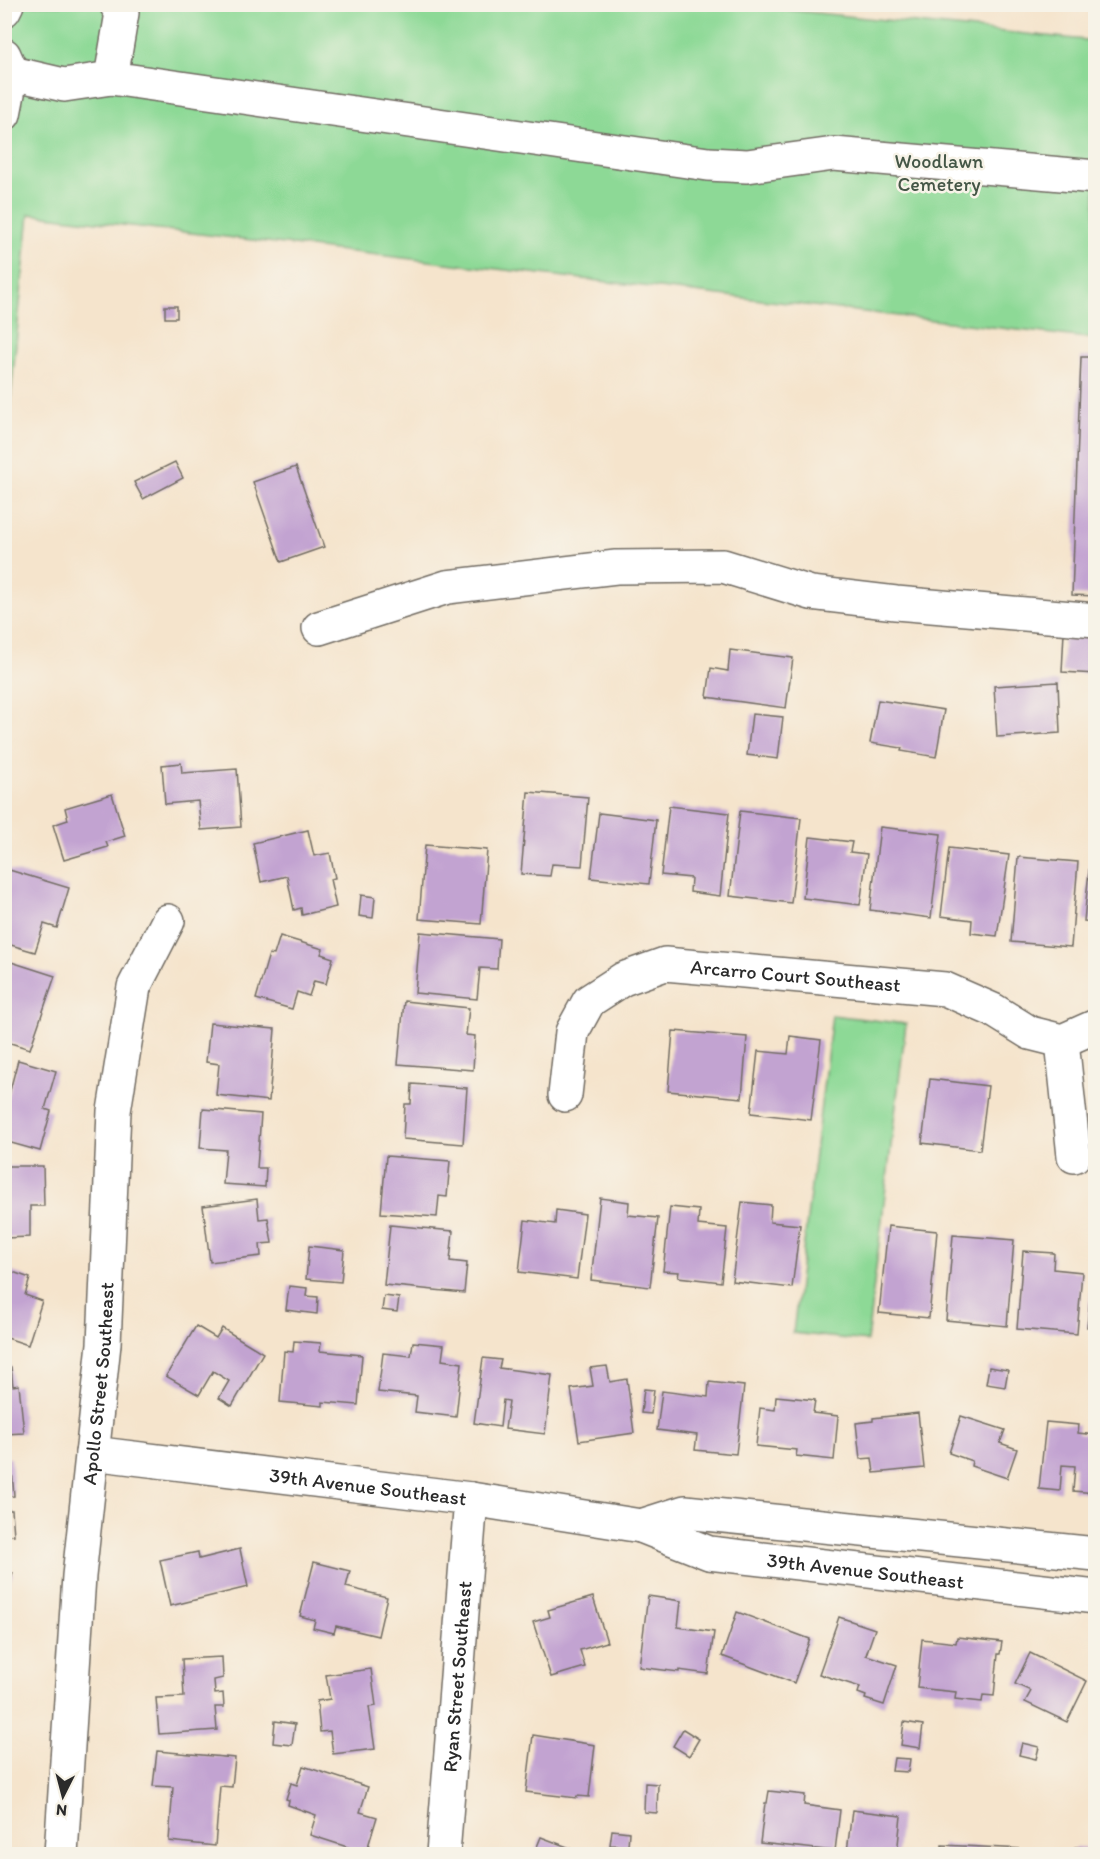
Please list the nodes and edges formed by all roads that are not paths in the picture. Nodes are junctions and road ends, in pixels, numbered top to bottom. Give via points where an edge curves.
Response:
1 (7, 4) edge
2 (116, 4) edge
3 (4, 10) edge
4 (8, 64) edge
5 (111, 78) junction
6 (4, 114) edge
7 (1095, 177) edge
8 (1095, 620) edge
9 (319, 628) dead end
10 (168, 921) dead end
11 (1095, 1026) edge
12 (1062, 1041) junction
13 (565, 1095) dead end
14 (1074, 1156) dead end
15 (92, 1453) junction
16 (471, 1499) junction
17 (641, 1526) junction
18 (1095, 1554) edge
19 (1095, 1597) edge
20 (61, 1854) edge
21 (443, 1854) edge

1 - 3 street
2 - 5 street via 122,14
4 - 5 street via 64,85
4 - 6 street
5 - 7 street via 708,164 747,166 834,154
8 - 9 street via 811,593 723,566 616,567 447,587
10 - 15 street, Apollo Street Southeast via 134,987 114,1111 104,1344
11 - 12 street
12 - 13 street, Arcarro Court Southeast via 1030,1033 993,1010 945,989 665,964 622,979 589,1001 572,1032
12 - 14 street
15 - 16 street, 39th Avenue Southeast
15 - 20 street, Apollo Street Southeast via 79,1576
16 - 17 street, 39th Avenue Southeast
16 - 21 street, Ryan Street Southeast
17 - 18 street, 39th Avenue Southeast via 685,1512
17 - 19 street, 39th Avenue Southeast via 709,1553

